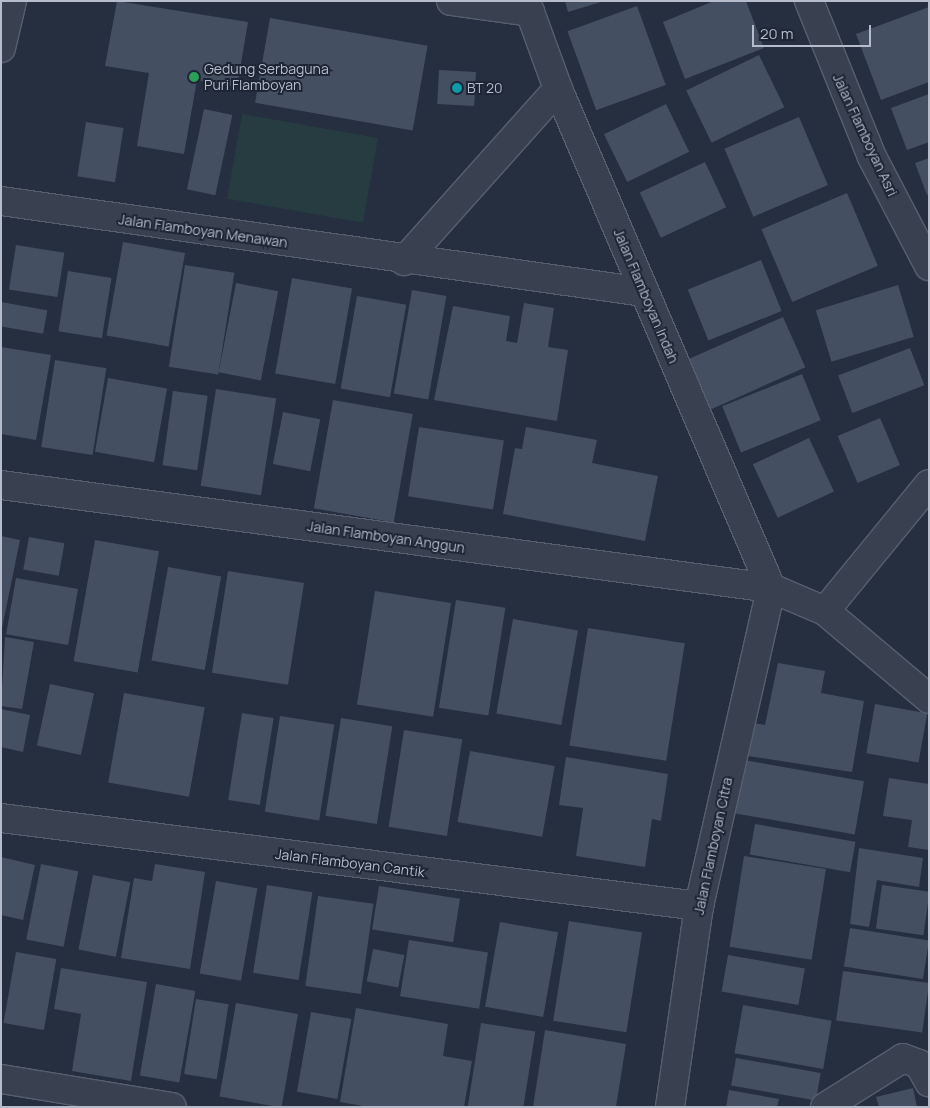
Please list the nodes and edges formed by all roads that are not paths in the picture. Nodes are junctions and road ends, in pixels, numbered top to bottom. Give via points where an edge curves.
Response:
1 (12, 1) edge
2 (451, 1) edge
3 (809, 1) edge
4 (528, 7) edge
5 (1, 48) edge
6 (558, 89) junction
7 (1, 201) edge
8 (404, 261) junction
9 (929, 266) edge
10 (644, 292) junction
11 (929, 484) edge
12 (1, 485) edge
13 (771, 588) junction
14 (825, 611) junction
15 (929, 699) edge
16 (1, 818) edge
17 (699, 906) junction
18 (1, 1079) edge
19 (929, 1082) edge
20 (172, 1107) edge
21 (670, 1107) edge
22 (825, 1107) edge

1 - 5 street
2 - 4 street
3 - 9 street, Jalan Flamboyan Asri via 872,157
4 - 6 street, Jalan Flamboyan Indah
6 - 8 street
6 - 10 street, Jalan Flamboyan Indah
7 - 8 street, Jalan Flamboyan Menawan
8 - 10 street, Jalan Flamboyan Menawan
10 - 13 street, Jalan Flamboyan Indah
11 - 14 street
12 - 13 street, Jalan Flamboyan Anggun
13 - 14 street, Jalan Flamboyan Anggun
13 - 17 street, Jalan Flamboyan Citra
14 - 15 street, Jalan Flamboyan Anggun
16 - 17 street, Jalan Flamboyan Cantik
17 - 21 street, Jalan Flamboyan Citra
18 - 20 street
19 - 22 street via 919,1064 903,1058

